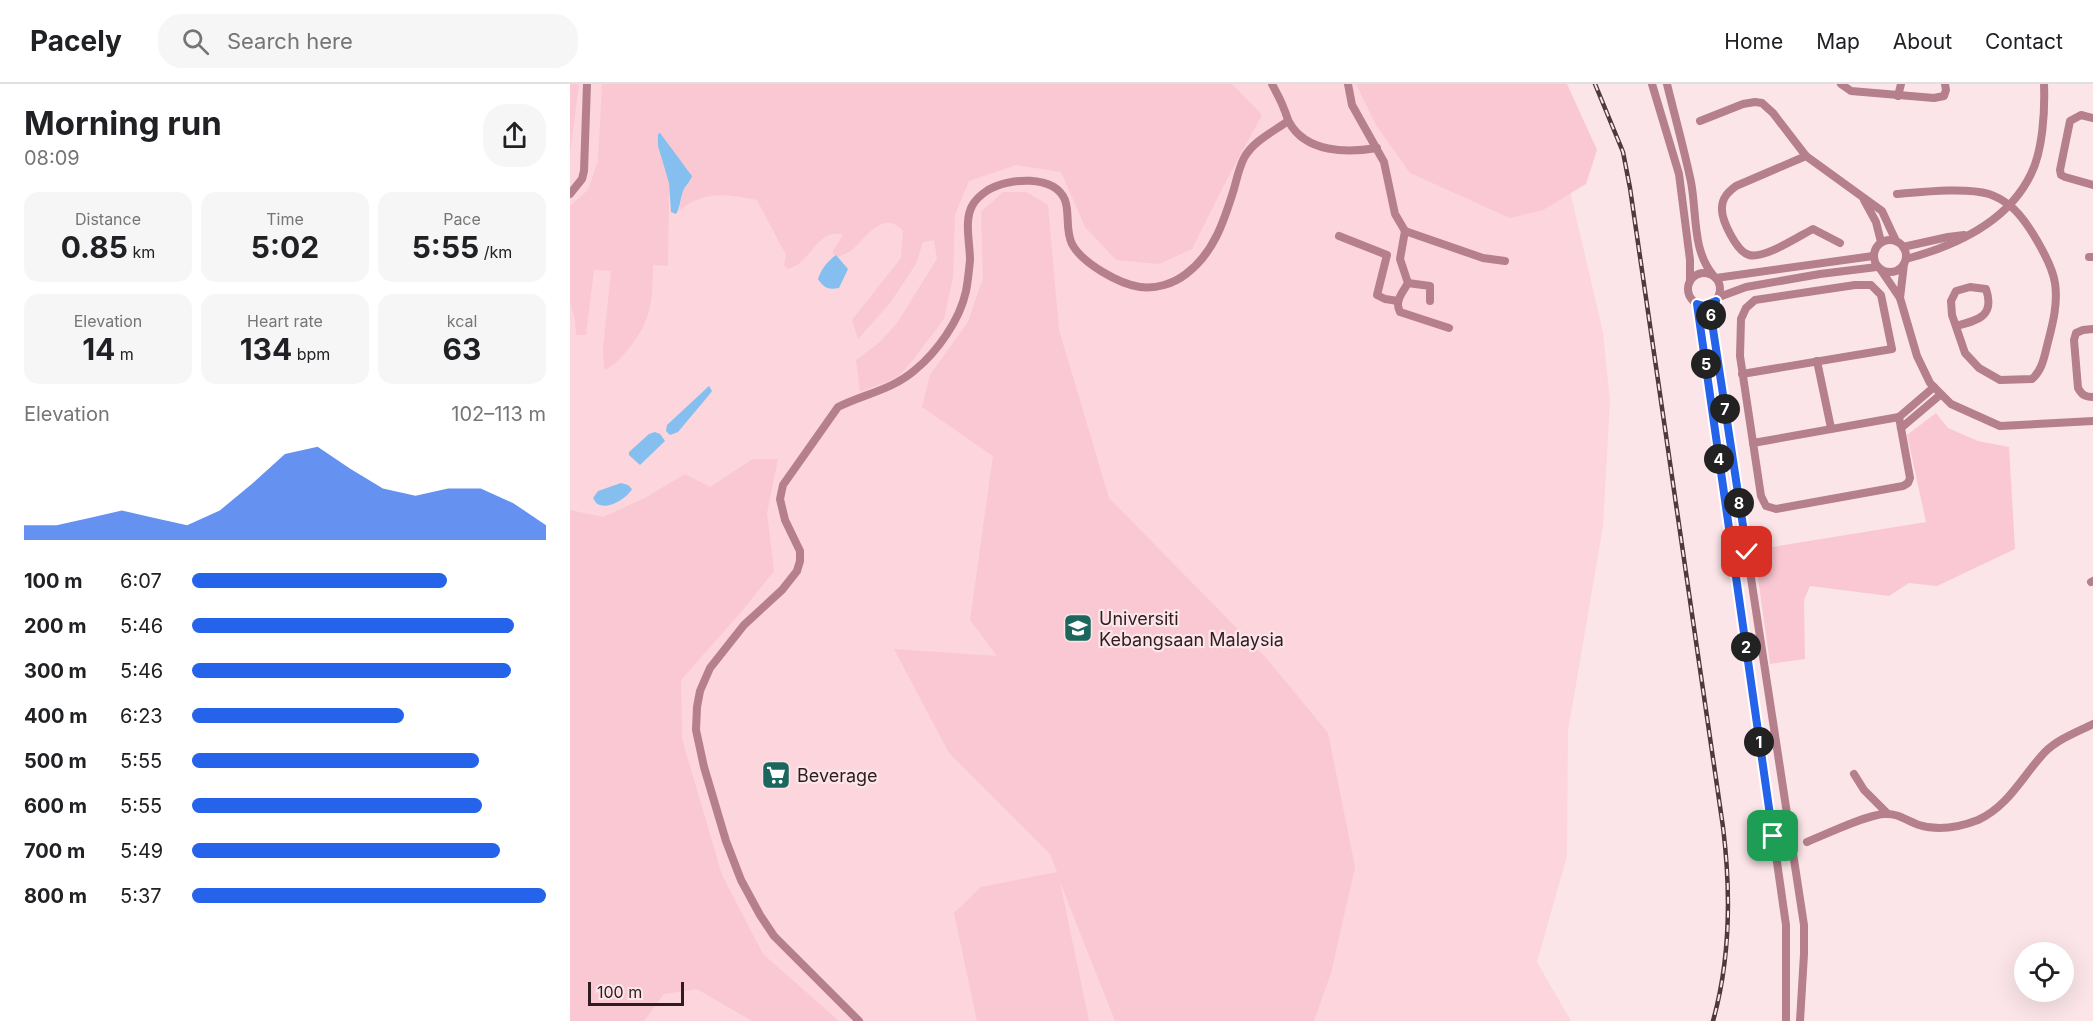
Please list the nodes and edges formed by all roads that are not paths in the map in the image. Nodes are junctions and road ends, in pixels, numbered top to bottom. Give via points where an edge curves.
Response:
1 (586, 84) edge
2 (1272, 84) edge
3 (1348, 84) edge
4 (1652, 84) edge
5 (1667, 84) edge
6 (1841, 84) edge
7 (1901, 84) edge
8 (1945, 84) edge
9 (2044, 84) edge
10 (1898, 96) junction
11 (2093, 118) edge
12 (1288, 121) junction
13 (1700, 121) dead end
14 (1377, 148) junction
15 (1806, 156) junction
16 (2093, 185) edge
17 (570, 194) edge
18 (1897, 194) dead end
19 (1862, 196) junction
20 (2011, 205) junction
21 (1405, 231) junction
22 (1969, 234) junction
23 (1339, 236) dead end
24 (1896, 241) junction
25 (1881, 242) junction
26 (1840, 243) dead end
27 (1904, 247) junction
28 (1873, 256) junction
29 (1505, 261) dead end
30 (1905, 262) junction
31 (1879, 269) junction
32 (1715, 276) junction
33 (1690, 281) junction
34 (1408, 283) junction
35 (1900, 298) junction
36 (1718, 299) junction
37 (1398, 301) junction
38 (1430, 301) dead end
39 (1697, 304) junction
40 (1956, 326) junction
41 (1449, 328) dead end
42 (2093, 329) edge
43 (1817, 361) junction
44 (1742, 374) junction
45 (1934, 387) junction
46 (1940, 395) junction
47 (2093, 397) edge
48 (1899, 417) junction
49 (2093, 421) edge
50 (1831, 428) junction
51 (1901, 428) junction
52 (1753, 443) junction
53 (2093, 724) edge
54 (1854, 774) dead end
55 (1888, 814) junction
56 (1807, 842) dead end
57 (859, 1021) edge
58 (1786, 1021) edge
59 (1800, 1021) edge

1 - 17 street via 584,171
2 - 12 street
3 - 14 street via 1352,105
4 - 33 street via 1679,174
5 - 32 street via 1692,186 1698,242 1706,266
6 - 10 street via 1851,91
7 - 10 street
8 - 10 street via 1944,96
9 - 20 street via 2045,116 2032,173
11 - 16 street via 2081,116 2070,121 2060,170 2061,175
12 - 14 street via 1295,131 1321,147 1342,151
12 - 57 street via 1255,143 1244,157 1221,227 1205,257 1179,279 1160,287 1127,284 1085,260 1072,244 1064,198 1054,186 1038,180 989,189 971,206 966,293 935,350 894,386 838,407 783,485 780,499 800,551 797,571 744,625 710,668 700,691 696,730 726,841 760,915 774,936
13 - 15 street via 1743,104 1762,103
14 - 21 street via 1384,162 1395,214
15 - 19 street
15 - 26 street via 1736,186 1724,198 1723,218 1748,255 1774,249 1813,229
18 - 20 street via 1989,194
19 - 24 street via 1882,211
19 - 25 street via 1876,222
20 - 22 street
20 - 40 street via 2029,227 2055,285 2055,315 2039,372 2031,379 2000,380 1979,368 1965,353
21 - 29 street via 1483,258
21 - 34 street via 1400,259
22 - 27 street
22 - 30 street
23 - 37 street via 1387,255 1377,295
24 - 25 street
24 - 27 street
25 - 28 street
27 - 30 street
28 - 31 street
28 - 32 street
30 - 31 street via 1894,272
30 - 35 street
31 - 35 street
31 - 36 street via 1746,287
32 - 33 street via 1700,273
32 - 36 street via 1721,287
33 - 39 street via 1690,297
34 - 37 street
34 - 38 street via 1430,286
35 - 45 street via 1917,356
36 - 39 street via 1704,306
36 - 59 street via 1711,316 1804,925
37 - 41 street via 1400,312
39 - 58 street via 1786,925
40 - 40 street via 1979,320 1989,308 1986,289 1970,287 1956,291 1951,301
42 - 47 street via 2076,333 2074,340 2078,388 2081,394
43 - 44 street
43 - 44 street via 1892,349 1881,295 1871,285 1755,300 1741,319
43 - 50 street
44 - 52 street
45 - 46 street
45 - 48 street
46 - 49 street via 2000,426
46 - 51 street
48 - 50 street
48 - 51 street
50 - 52 street
51 - 52 street via 1908,483 1776,508 1766,506 1761,496
53 - 55 street via 2048,750 1998,808 1979,819 1940,828
54 - 55 street
55 - 56 street

